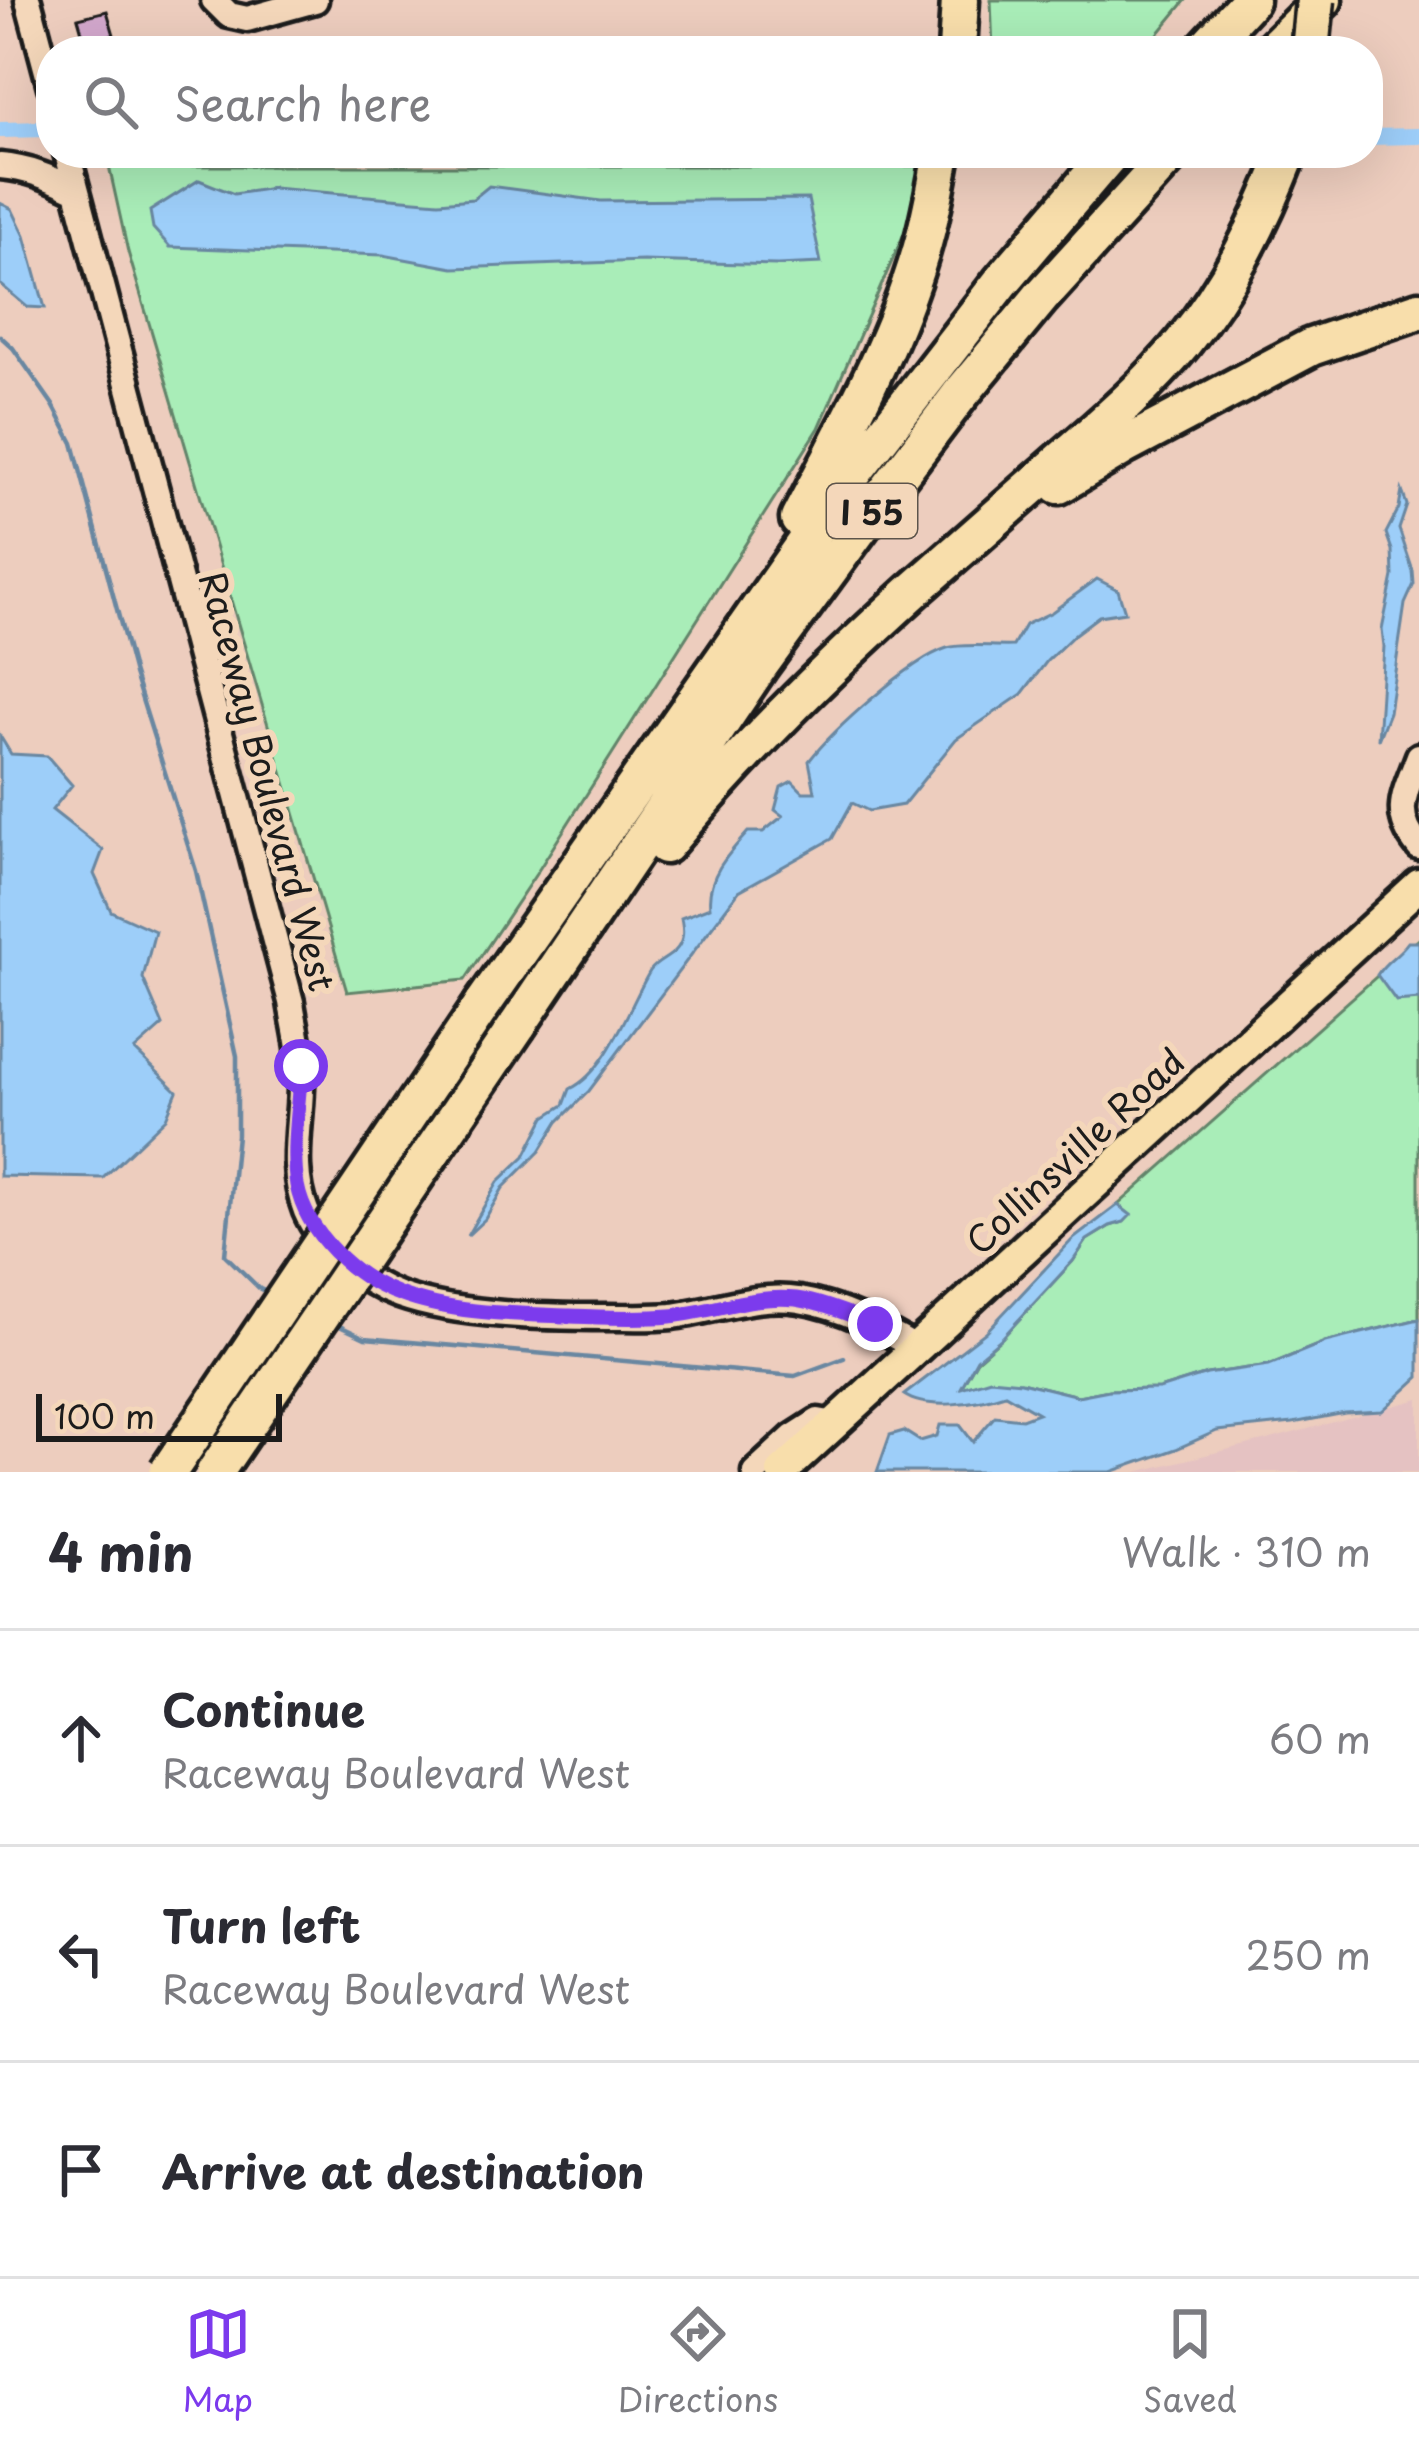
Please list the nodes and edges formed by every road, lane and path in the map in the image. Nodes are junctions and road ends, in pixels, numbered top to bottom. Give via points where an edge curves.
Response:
1 (28, 0) edge
2 (214, 0) edge
3 (315, 0) edge
4 (960, 0) edge
5 (1250, 0) edge
6 (1319, 0) edge
7 (38, 36) edge
8 (958, 36) edge
9 (1217, 36) edge
10 (1285, 36) edge
11 (1313, 36) edge
12 (0, 166) edge
13 (1098, 168) edge
14 (1157, 168) edge
15 (1282, 168) edge
16 (939, 169) edge
17 (71, 172) edge
18 (1419, 310) edge
19 (983, 530) junction
20 (769, 595) junction
21 (1419, 756) edge
22 (1419, 848) edge
23 (626, 868) junction
24 (1419, 885) edge
25 (916, 1349) junction
26 (835, 1424) junction
27 (168, 1472) edge
28 (215, 1472) edge
29 (754, 1472) edge
30 (782, 1472) edge

1 - 7 street
2 - 3 street via 247,19
4 - 8 highway
5 - 9 highway
6 - 10 highway
6 - 11 highway, bridge
12 - 17 street
13 - 20 highway, I 55 via 933,369
14 - 23 highway, I 55 via 1040,297 905,467
15 - 19 highway via 1242,257 1182,344
16 - 20 highway via 899,314 782,551
17 - 25 street, Raceway Boulevard West via 291,1002 301,1066 297,1184 308,1216 369,1280 452,1307 668,1316 797,1299 875,1324
18 - 19 highway via 1311,347
19 - 23 highway via 771,724 663,847
20 - 27 highway, I 55, bridge
21 - 22 street via 1402,809
23 - 28 highway, I 55, bridge
24 - 25 main road, Collinsville Road
25 - 26 main road, Collinsville Road
26 - 29 street via 818,1421
26 - 30 main road, Collinsville Road

